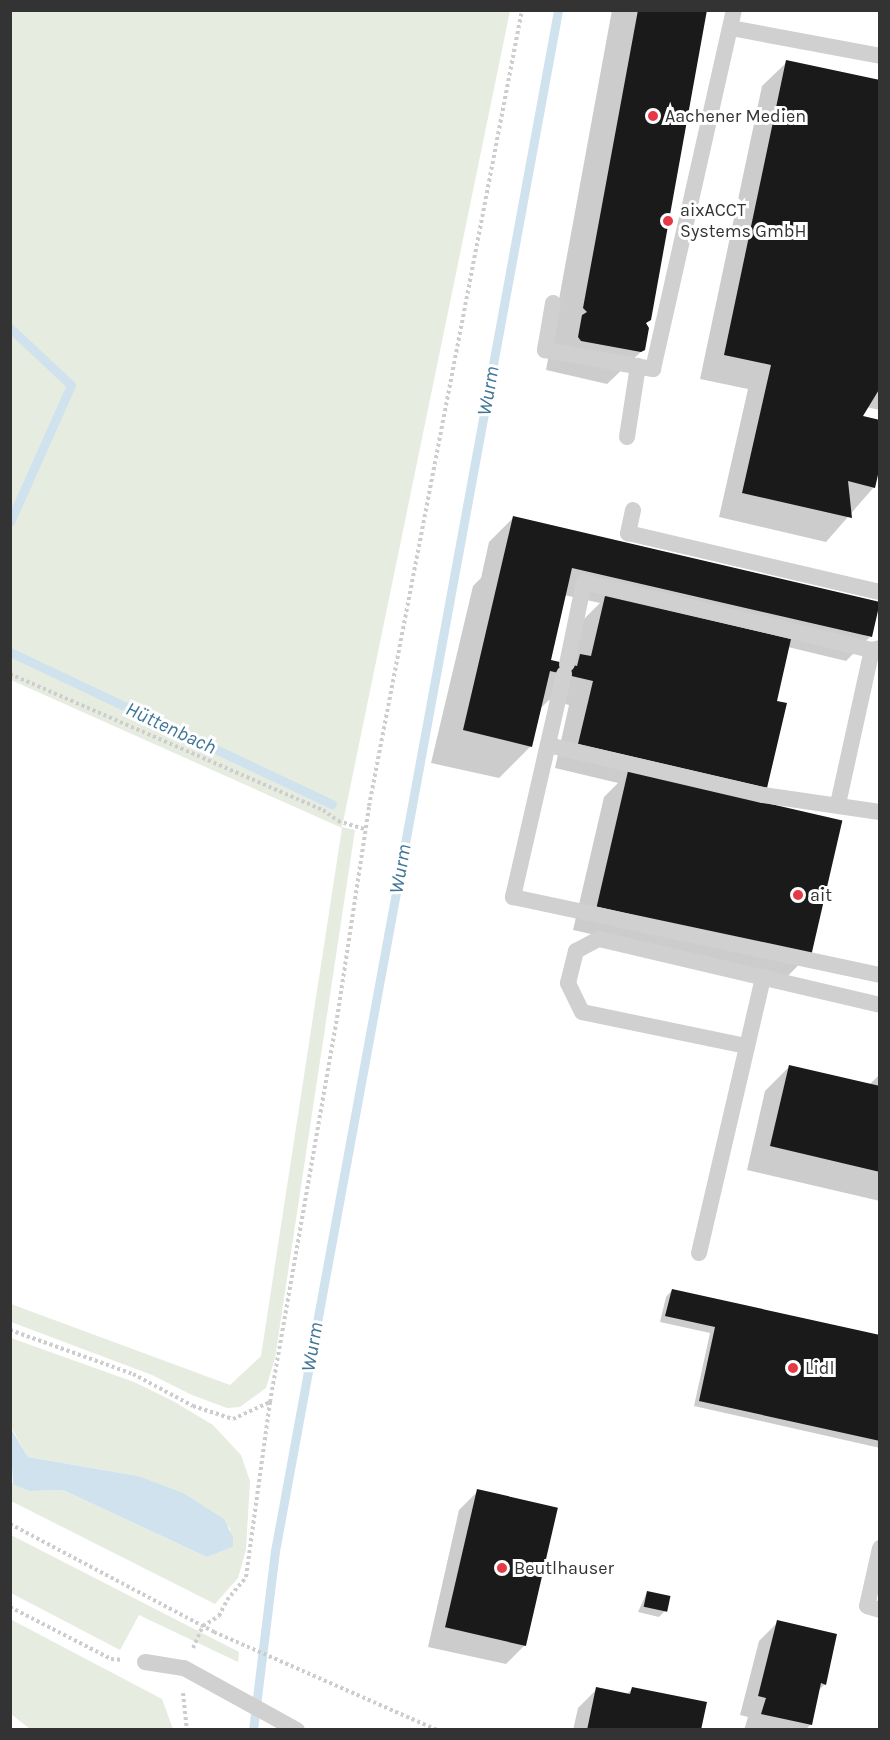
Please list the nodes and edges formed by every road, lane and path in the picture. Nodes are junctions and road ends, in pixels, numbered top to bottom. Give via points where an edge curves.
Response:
1 (522, 10) edge
2 (734, 10) edge
3 (731, 28) junction
4 (879, 56) edge
5 (554, 303) dead end
6 (638, 366) junction
7 (627, 436) dead end
8 (633, 510) dead end
9 (879, 592) edge
10 (876, 649) edge
11 (10, 674) edge
12 (548, 745) junction
13 (838, 804) junction
14 (879, 812) edge
15 (365, 828) junction
16 (879, 975) edge
17 (763, 977) junction
18 (879, 1005) edge
19 (746, 1046) junction
20 (699, 1253) dead end
21 (10, 1330) edge
22 (270, 1402) junction
23 (10, 1524) edge
24 (879, 1548) edge
25 (10, 1607) edge
26 (879, 1611) edge
27 (203, 1626) junction
28 (145, 1662) joint
29 (184, 1668) junction
30 (295, 1728) edge
31 (187, 1730) edge
32 (437, 1730) edge

1 - 15 path
2 - 3 lane
3 - 4 lane
3 - 6 lane via 653,369
5 - 6 lane via 545,350
6 - 7 lane
8 - 9 lane via 628,533
10 - 12 lane via 584,582
10 - 13 lane
11 - 15 path via 312,805 338,821
12 - 13 lane via 763,795
12 - 16 lane via 513,897
13 - 14 lane
15 - 22 path via 338,1012
17 - 18 lane
17 - 19 lane
17 - 19 lane via 599,939 576,951 568,983 582,1012
19 - 20 lane
21 - 22 path via 133,1374 193,1406 233,1419
22 - 27 path via 246,1577 219,1616
23 - 27 path
24 - 26 lane via 867,1606
25 - 28 path via 111,1659
27 - 32 path
28 - 29 lane
29 - 30 lane
29 - 31 path via 182,1707

